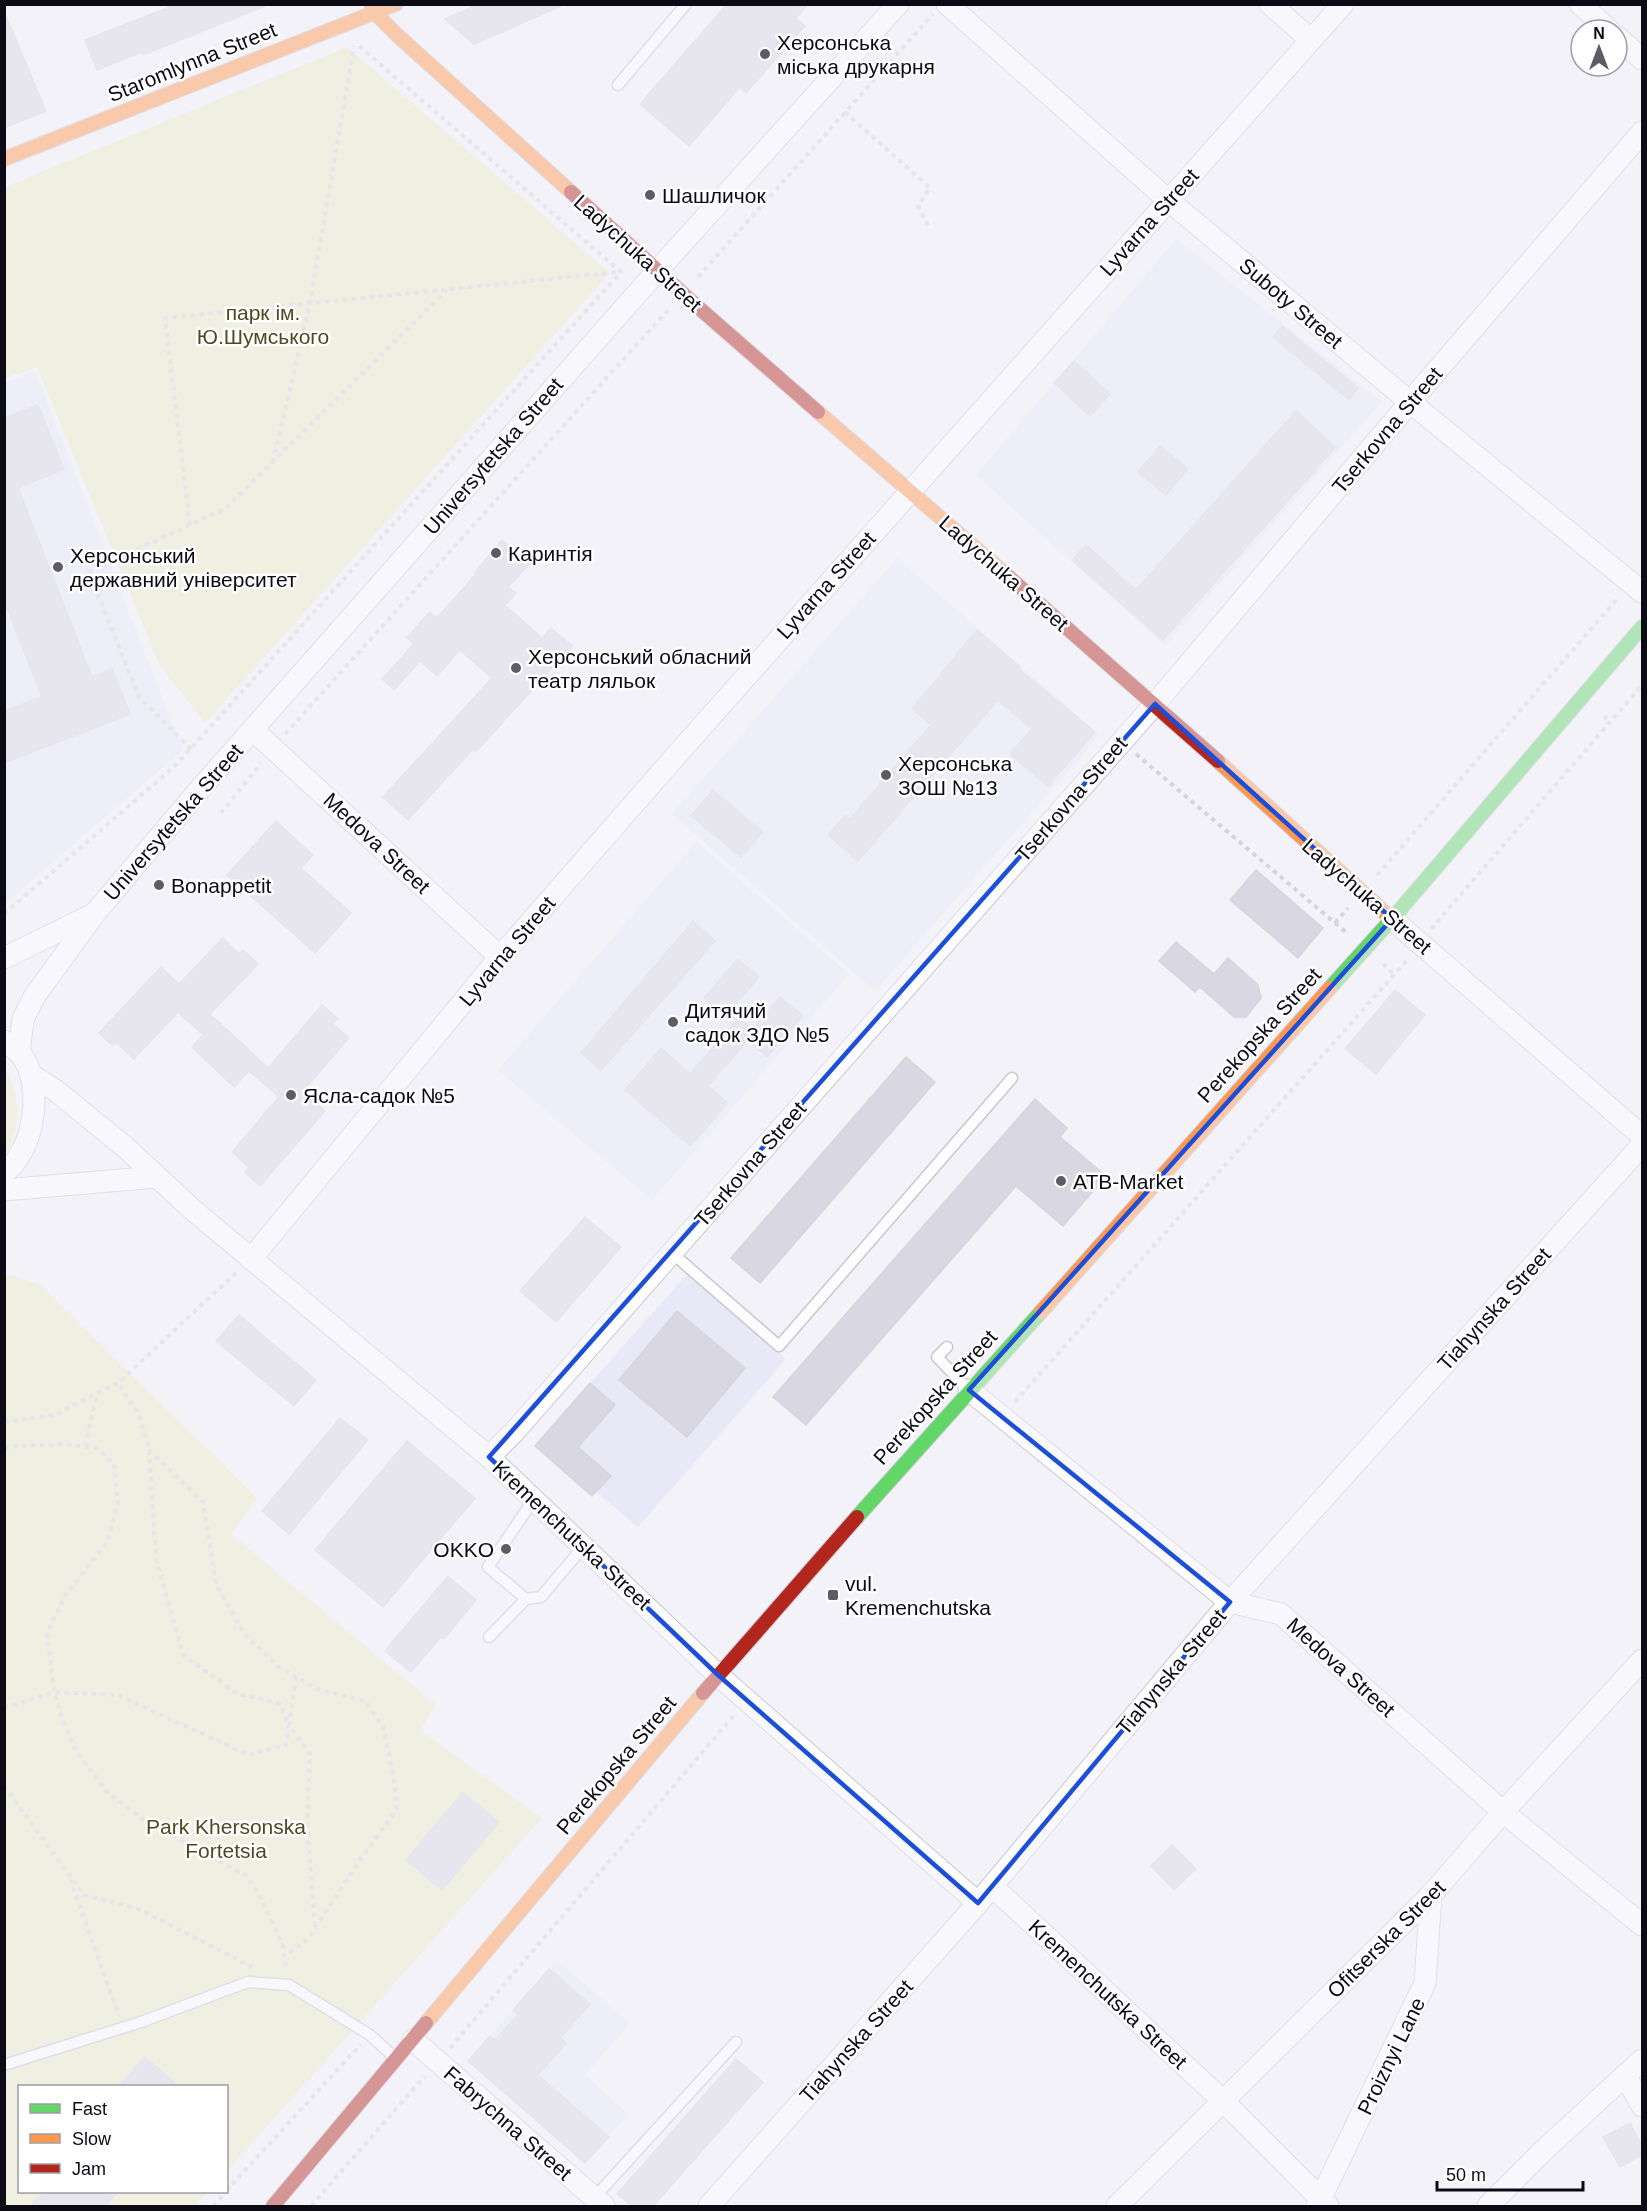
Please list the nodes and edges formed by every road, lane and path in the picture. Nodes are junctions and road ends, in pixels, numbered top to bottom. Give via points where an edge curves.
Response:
1 (396, 4) edge
2 (686, 4) edge
3 (898, 4) edge
4 (1270, 4) edge
5 (1343, 4) edge
6 (1580, 4) edge
7 (373, 9) edge
8 (941, 9) edge
9 (1596, 18) edge
10 (1311, 40) junction
11 (1629, 48) edge
12 (1642, 59) edge
13 (618, 85) dead end
14 (845, 112) junction
15 (1642, 132) edge
16 (4, 159) edge
17 (1168, 200) junction
18 (929, 227) dead end
19 (657, 271) junction
20 (621, 272) junction
21 (692, 284) dead end
22 (448, 290) junction
23 (310, 303) junction
24 (670, 308) dead end
25 (1410, 402) junction
26 (273, 462) junction
27 (910, 491) junction
28 (190, 525) junction
29 (1637, 587) edge
30 (1642, 627) edge
31 (1642, 685) edge
32 (1155, 704) junction
33 (1604, 716) dead end
34 (1610, 722) junction
35 (253, 730) junction
36 (1122, 742) junction
37 (274, 748) junction
38 (191, 749) junction
39 (221, 813) dead end
40 (1361, 893) junction
41 (95, 913) junction
42 (4, 914) edge
43 (1392, 919) junction
44 (1335, 923) junction
45 (1422, 944) junction
46 (1365, 948) junction
47 (500, 957) junction
48 (4, 958) edge
49 (1394, 975) junction
50 (12, 1047) edge
51 (30, 1074) junction
52 (1012, 1078) dead end
53 (1642, 1136) edge
54 (1642, 1144) edge
55 (4, 1173) edge
56 (157, 1177) junction
57 (4, 1190) edge
58 (672, 1253) junction
59 (251, 1259) junction
60 (947, 1347) dead end
61 (118, 1383) junction
62 (969, 1390) junction
63 (98, 1393) junction
64 (1002, 1416) junction
65 (4, 1422) edge
66 (85, 1446) junction
67 (4, 1447) edge
68 (149, 1449) junction
69 (489, 1457) junction
70 (534, 1499) junction
71 (585, 1546) junction
72 (526, 1599) junction
73 (1230, 1602) junction
74 (489, 1637) dead end
75 (1642, 1660) edge
76 (718, 1675) junction
77 (297, 1677) junction
78 (54, 1692) junction
79 (748, 1699) junction
80 (4, 1708) edge
81 (289, 1725) junction
82 (4, 1786) edge
83 (1503, 1812) junction
84 (69, 1876) junction
85 (992, 1886) junction
86 (1431, 1895) junction
87 (978, 1903) junction
88 (1642, 1924) edge
89 (315, 1928) junction
90 (284, 1956) junction
91 (257, 1969) dead end
92 (289, 1985) junction
93 (123, 2028) junction
94 (370, 2035) junction
95 (413, 2040) junction
96 (736, 2042) dead end
97 (396, 2059) junction
98 (1642, 2060) edge
99 (438, 2062) junction
100 (4, 2065) edge
101 (1625, 2075) junction
102 (1223, 2101) junction
103 (1642, 2106) edge
104 (228, 2189) edge
105 (224, 2193) edge
106 (599, 2202) edge
107 (1322, 2204) edge
108 (213, 2206) edge
109 (273, 2206) edge
110 (311, 2206) edge
111 (709, 2206) edge
112 (1117, 2206) edge
113 (1488, 2206) edge

1 - 7 main road, Staromlynna Street
2 - 13 lane
3 - 19 street, Universytetska Street
4 - 10 street
5 - 10 street, Lyvarna Street
6 - 9 street
7 - 16 main road, Staromlynna Street
7 - 19 main road, Ladychuka Street
8 - 14 path
8 - 17 street, Suboty Street
10 - 17 street, Lyvarna Street
11 - 12 street
14 - 18 path via 930,188 918,206
14 - 21 path
15 - 25 street, Tserkovna Street
17 - 25 street, Suboty Street
17 - 27 street, Lyvarna Street
19 - 27 main road, Ladychuka Street
19 - 35 street, Universytetska Street
20 - 22 path
20 - 23 path via 355,42
20 - 38 path
22 - 23 path
22 - 26 path
23 - 26 path
23 - 28 path via 165,318
24 - 37 path
25 - 29 street, Suboty Street
25 - 32 street, Tserkovna Street
26 - 28 path via 226,508
27 - 32 main road, Ladychuka Street
27 - 47 street, Lyvarna Street
28 - 38 path via 89,572 139,697
29 - 40 path
30 - 43 main road, Perekopska Street
31 - 34 path
32 - 36 street, Tserkovna Street
32 - 40 main road, Ladychuka Street
33 - 34 path
34 - 45 path via 1435,923
35 - 37 street, Medova Street
35 - 41 street, Universytetska Street
36 - 44 path
36 - 58 street, Tserkovna Street
37 - 39 path
37 - 47 street, Medova Street
38 - 42 path
40 - 43 main road, Ladychuka Street
40 - 44 path
41 - 48 street, Universytetska Street
41 - 50 street, Universytetska Street via 34,997
43 - 45 street, Ladychuka Street
43 - 46 main road, Perekopska Street
44 - 46 path
45 - 49 path
45 - 53 street, Ladychuka Street
46 - 49 path
46 - 62 main road, Perekopska Street
47 - 59 street, Lyvarna Street
49 - 64 path
50 - 51 street
51 - 55 street via 34,1096 31,1131 18,1159
51 - 56 street, Kremenchutska Street via 55,1090
52 - 58 lane via 779,1346
54 - 73 street, Tiahynska Street
56 - 57 street
56 - 59 street, Kremenchutska Street
58 - 69 street, Tserkovna Street
59 - 61 path
59 - 69 street, Kremenchutska Street
60 - 62 lane via 937,1358
61 - 63 path
61 - 68 path via 139,1415
62 - 64 street, Medova Street
62 - 76 main road, Perekopska Street
63 - 65 path via 54,1415
63 - 66 path
64 - 73 street, Medova Street
66 - 67 path
66 - 78 path via 96,1448 114,1464 118,1503 108,1541 66,1594 47,1633
68 - 77 path via 203,1502 216,1584 245,1635 278,1666
68 - 81 path via 156,1559 183,1655 238,1694 279,1703
69 - 70 street, Kremenchutska Street
70 - 71 street, Kremenchutska Street
70 - 72 lane via 488,1567
71 - 72 lane via 541,1597
71 - 76 street, Kremenchutska Street
72 - 74 lane
73 - 83 street, Medova Street via 1281,1614
73 - 85 street, Tiahynska Street
75 - 83 street, Ofitserska Street
76 - 79 street, Kremenchutska Street
76 - 95 main road, Perekopska Street
77 - 81 path
77 - 89 path via 317,1689 365,1701 383,1727 397,1809
78 - 80 path
78 - 81 path via 118,1695 248,1755 286,1745
78 - 90 path via 74,1748 105,1790 142,1819 245,1875 258,1892
79 - 87 street, Kremenchutska Street
79 - 99 path
81 - 89 path via 310,1754 307,1822
82 - 84 path
83 - 86 street, Ofitserska Street
83 - 88 street, Medova Street
84 - 91 path via 84,1895 136,1908
84 - 93 path
85 - 87 street, Tiahynska Street
85 - 102 street, Kremenchutska Street
86 - 102 street, Ofitserska Street
86 - 107 street, Proiznyi Lane via 1425,1983
87 - 111 street, Tiahynska Street
89 - 90 path via 307,1940
90 - 92 path
92 - 93 lane via 248,1982
92 - 94 lane
93 - 100 lane
94 - 97 lane
94 - 104 path
95 - 97 main road, Perekopska Street
95 - 99 street, Fabrychna Street
96 - 106 lane
97 - 109 main road, Perekopska Street
98 - 101 street
99 - 106 street, Fabrychna Street
99 - 110 path
101 - 103 street
101 - 113 street
102 - 107 street, Kremenchutska Street
102 - 112 street, Ofitserska Street
105 - 108 path

